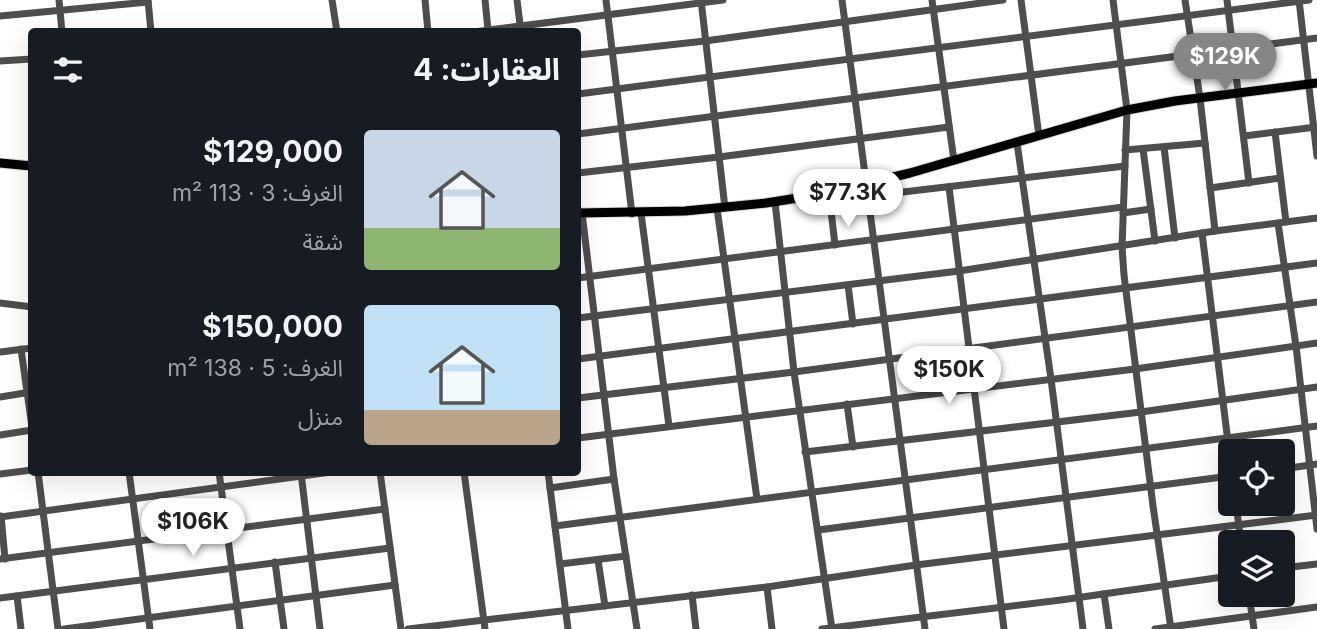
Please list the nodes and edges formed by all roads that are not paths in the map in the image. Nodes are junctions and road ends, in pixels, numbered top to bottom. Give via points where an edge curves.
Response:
1 (59, 0) edge
2 (332, 0) edge
3 (425, 0) edge
4 (485, 0) edge
5 (517, 0) edge
6 (606, 0) edge
7 (723, 0) edge
8 (842, 0) edge
9 (932, 0) edge
10 (1003, 0) edge
11 (1021, 0) edge
12 (1113, 0) edge
13 (1185, 0) edge
14 (1227, 0) edge
15 (1309, 0) edge
16 (148, 1) edge
17 (701, 1) edge
18 (1299, 1) edge
19 (934, 9) junction
20 (1228, 10) junction
21 (60, 12) junction
22 (608, 13) junction
23 (1187, 15) junction
24 (0, 16) edge
25 (844, 22) junction
26 (1117, 25) junction
27 (62, 28) edge
28 (151, 28) edge
29 (336, 28) edge
30 (428, 28) edge
31 (488, 28) edge
32 (520, 28) edge
33 (1025, 37) junction
34 (1317, 38) edge
35 (1303, 40) junction
36 (705, 41) junction
37 (938, 49) junction
38 (1233, 49) junction
39 (612, 50) junction
40 (581, 55) edge
41 (1193, 55) junction
42 (28, 59) edge
43 (849, 60) junction
44 (0, 61) edge
45 (1122, 63) junction
46 (1030, 75) junction
47 (709, 78) junction
48 (1313, 84) edge
49 (943, 87) junction
50 (617, 89) junction
51 (581, 94) edge
52 (1239, 94) junction
53 (854, 98) junction
54 (1200, 98) junction
55 (1128, 110) junction
56 (714, 117) junction
57 (949, 127) junction
58 (622, 128) junction
59 (1315, 128) edge
60 (1275, 132) junction
61 (581, 134) edge
62 (1039, 136) junction
63 (1244, 136) junction
64 (861, 140) junction
65 (1017, 143) junction
66 (1205, 143) junction
67 (1164, 148) junction
68 (1143, 149) junction
69 (1125, 150) junction
70 (1317, 156) edge
71 (719, 158) junction
72 (954, 161) junction
73 (0, 163) edge
74 (28, 166) edge
75 (1125, 166) junction
76 (627, 167) junction
77 (581, 173) edge
78 (1280, 178) junction
79 (1023, 179) junction
80 (1249, 183) junction
81 (868, 184) junction
82 (949, 187) junction
83 (1210, 188) junction
84 (829, 193) junction
85 (869, 196) junction
86 (775, 202) junction
87 (721, 208) junction
88 (1151, 209) junction
89 (1123, 210) junction
90 (581, 213) edge
91 (637, 213) junction
92 (1317, 218) edge
93 (581, 220) edge
94 (1030, 220) junction
95 (1282, 223) junction
96 (954, 230) junction
97 (1215, 231) junction
98 (1202, 233) junction
99 (1175, 238) junction
100 (875, 240) junction
101 (1155, 241) junction
102 (835, 245) junction
103 (1122, 247) junction
104 (781, 252) junction
105 (724, 259) junction
106 (1035, 260) junction
107 (1317, 263) edge
108 (1285, 267) junction
109 (649, 268) junction
110 (960, 271) junction
111 (589, 277) junction
112 (581, 278) edge
113 (1207, 278) junction
114 (880, 281) junction
115 (848, 285) junction
116 (1125, 289) junction
117 (786, 292) junction
118 (729, 300) junction
119 (1040, 300) junction
120 (1317, 302) edge
121 (0, 303) edge
122 (1290, 305) junction
123 (28, 306) edge
124 (655, 310) junction
125 (964, 310) junction
126 (1213, 315) junction
127 (594, 316) junction
128 (581, 318) edge
129 (884, 320) junction
130 (853, 324) junction
131 (1130, 326) junction
132 (790, 332) junction
133 (1045, 338) junction
134 (735, 339) junction
135 (1317, 343) edge
136 (1296, 346) junction
137 (28, 348) edge
138 (969, 348) junction
139 (21, 349) junction
140 (660, 349) junction
141 (0, 352) edge
142 (599, 356) junction
143 (1219, 356) junction
144 (581, 359) edge
145 (889, 359) junction
146 (1135, 369) junction
147 (794, 372) junction
148 (740, 379) junction
149 (1051, 379) junction
150 (1317, 387) edge
151 (28, 388) edge
152 (664, 388) junction
153 (975, 388) junction
154 (1300, 390) junction
155 (28, 393) edge
156 (604, 395) junction
157 (0, 397) edge
158 (581, 398) edge
159 (895, 398) junction
160 (1224, 400) junction
161 (847, 404) junction
162 (799, 409) junction
163 (1141, 412) junction
164 (745, 416) junction
165 (1057, 422) junction
166 (669, 426) junction
167 (1317, 426) edge
168 (1304, 427) junction
169 (28, 430) edge
170 (980, 432) junction
171 (609, 434) junction
172 (0, 435) edge
173 (1227, 437) junction
174 (581, 438) edge
175 (900, 442) junction
176 (853, 447) junction
177 (1146, 450) junction
178 (805, 452) junction
179 (1060, 459) junction
180 (1313, 465) edge
181 (1295, 467) edge
182 (28, 470) edge
183 (985, 470) junction
184 (0, 474) edge
185 (39, 476) edge
186 (130, 476) edge
187 (220, 476) edge
188 (252, 476) edge
189 (296, 476) edge
190 (301, 476) edge
191 (381, 476) edge
192 (465, 476) edge
193 (548, 476) edge
194 (614, 478) junction
195 (1218, 479) edge
196 (905, 481) junction
197 (253, 484) junction
198 (1151, 487) junction
199 (221, 488) junction
200 (550, 488) junction
201 (812, 493) junction
202 (1067, 498) junction
203 (757, 499) junction
204 (133, 500) junction
205 (385, 509) junction
206 (990, 509) junction
207 (44, 511) junction
208 (1316, 515) edge
209 (1238, 516) edge
210 (0, 517) edge
211 (620, 517) junction
212 (306, 519) junction
213 (910, 519) junction
214 (1239, 525) junction
215 (555, 526) junction
216 (227, 529) junction
217 (1317, 529) edge
218 (818, 530) junction
219 (1240, 530) edge
220 (1, 536) edge
221 (1157, 536) junction
222 (138, 542) junction
223 (1072, 545) junction
224 (390, 548) junction
225 (49, 554) junction
226 (996, 555) junction
227 (626, 556) junction
228 (311, 558) junction
229 (3, 559) edge
230 (598, 560) junction
231 (275, 562) junction
232 (560, 564) junction
233 (1317, 564) edge
234 (916, 565) junction
235 (232, 567) junction
236 (1295, 567) edge
237 (144, 578) junction
238 (826, 578) junction
239 (1218, 578) edge
240 (395, 585) junction
241 (1164, 586) junction
242 (767, 587) junction
243 (53, 590) junction
244 (1104, 594) junction
245 (316, 595) junction
246 (692, 595) junction
247 (17, 596) junction
248 (1079, 597) junction
249 (0, 598) edge
250 (280, 600) junction
251 (634, 603) junction
252 (237, 606) junction
253 (605, 606) junction
254 (1002, 607) junction
255 (1251, 607) edge
256 (1317, 607) edge
257 (566, 611) junction
258 (923, 616) junction
259 (1252, 616) junction
260 (149, 618) junction
261 (484, 620) junction
262 (432, 627) edge
263 (832, 628) edge
264 (1171, 628) edge
265 (21, 629) edge
266 (58, 629) edge
267 (64, 629) edge
268 (150, 629) edge
269 (240, 629) edge
270 (284, 629) edge
271 (320, 629) edge
272 (401, 629) edge
273 (408, 629) edge
274 (485, 629) edge
275 (568, 629) edge
276 (637, 629) edge
277 (695, 629) edge
278 (772, 629) edge
279 (821, 629) edge
280 (925, 629) edge
281 (1004, 629) edge
282 (1083, 629) edge
283 (1109, 629) edge
284 (1155, 629) edge
285 (1254, 629) edge

1 - 21 street
2 - 29 street
3 - 30 street
4 - 31 street
5 - 32 street
6 - 22 street
7 - 17 street
8 - 25 street
9 - 19 street
10 - 19 street
11 - 33 street
12 - 26 street
13 - 23 street
14 - 20 street
15 - 18 street
16 - 21 street
16 - 28 street
17 - 22 street
17 - 36 street
18 - 20 street
18 - 35 street
19 - 25 street
19 - 37 street
20 - 23 street
20 - 38 street
21 - 24 street
21 - 27 street
22 - 32 street
22 - 39 street
23 - 26 street
23 - 41 street
25 - 36 street
25 - 43 street
26 - 33 street
26 - 45 street
33 - 37 street
33 - 46 street
34 - 35 street
35 - 38 street
35 - 48 street
36 - 39 street
36 - 47 street
37 - 43 street
37 - 49 street
38 - 41 street
38 - 52 street
39 - 40 street
39 - 50 street
41 - 45 street
41 - 54 street
42 - 44 street
43 - 47 street
43 - 53 street
45 - 46 street
45 - 55 street
46 - 49 street
46 - 62 street
47 - 50 street
47 - 56 street
48 - 52 main road
48 - 59 street
49 - 53 street
49 - 57 street
50 - 51 street
50 - 58 street
52 - 54 main road
52 - 63 street
53 - 56 street
53 - 64 street
54 - 55 main road
54 - 66 street
55 - 62 main road
55 - 69 street
56 - 58 street
56 - 71 street
57 - 64 street
57 - 72 street
58 - 61 street
58 - 76 street
59 - 60 street
59 - 70 street
60 - 63 street
60 - 78 street
62 - 65 main road
63 - 80 street
64 - 71 street
64 - 81 street
65 - 72 main road
65 - 79 street
66 - 67 street
66 - 83 street
67 - 68 street
67 - 99 street
68 - 69 street
68 - 88 street
69 - 75 street
71 - 76 street
71 - 87 street
72 - 81 main road
73 - 74 main road
75 - 79 street
75 - 89 street
76 - 77 street
76 - 91 street
78 - 80 street
78 - 95 street
79 - 82 street
79 - 94 street
80 - 83 street
81 - 84 main road
81 - 85 street
82 - 85 street
82 - 96 street
83 - 97 street
84 - 86 main road
84 - 102 street
85 - 100 street
86 - 87 main road
86 - 104 street
87 - 91 main road
87 - 105 street
88 - 89 street
88 - 101 street
89 - 94 street
89 - 103 street
90 - 91 main road
91 - 109 street
92 - 95 street
93 - 111 street
94 - 96 street
94 - 106 street
95 - 97 street
95 - 108 street
96 - 100 street
96 - 110 street
97 - 98 street
98 - 99 street
98 - 113 street
99 - 101 street
100 - 102 street
100 - 114 street
101 - 103 street
102 - 104 street
103 - 106 street
103 - 116 street
104 - 105 street
104 - 117 street
105 - 109 street
105 - 118 street
106 - 110 street
106 - 119 street
107 - 108 street
108 - 113 street
108 - 122 street
109 - 111 street
109 - 124 street
110 - 114 street
110 - 125 street
111 - 112 street
111 - 127 street
113 - 116 street
113 - 126 street
114 - 115 street
114 - 129 street
115 - 117 street
115 - 130 street
116 - 119 street
116 - 131 street
117 - 118 street
117 - 132 street
118 - 124 street
118 - 134 street
119 - 125 street
119 - 133 street
120 - 122 street
121 - 123 street
122 - 126 street
122 - 136 street
124 - 127 street
124 - 140 street
125 - 129 street
125 - 138 street
126 - 131 street
126 - 143 street
127 - 128 street
127 - 142 street
129 - 130 street
129 - 145 street
130 - 132 street
131 - 133 street
131 - 146 street
132 - 134 street
132 - 147 street
133 - 138 street
133 - 149 street
134 - 140 street
134 - 148 street
135 - 136 street
136 - 143 street
136 - 154 street
137 - 139 street
138 - 145 street
138 - 153 street
139 - 141 street
139 - 151 street
140 - 142 street
140 - 152 street
142 - 144 street
142 - 156 street
143 - 146 street
143 - 160 street
145 - 147 street
145 - 159 street
146 - 149 street
146 - 163 street
147 - 148 street
147 - 162 street
148 - 152 street
148 - 164 street
149 - 153 street
149 - 165 street
150 - 154 street
152 - 156 street
152 - 166 street
153 - 159 street
153 - 170 street
154 - 160 street
154 - 168 street
155 - 157 street
156 - 158 street
156 - 171 street
159 - 161 street
159 - 175 street
160 - 163 street
160 - 173 street
161 - 162 street
161 - 176 street
162 - 164 street
162 - 178 street
163 - 165 street
163 - 177 street
164 - 166 street
164 - 203 street
165 - 170 street
165 - 179 street
166 - 171 street
167 - 168 street
168 - 173 street
168 - 180 street
169 - 172 street
170 - 175 street
170 - 183 street
171 - 174 street
171 - 194 street
173 - 177 street
175 - 176 street
175 - 196 street
176 - 178 street
177 - 179 street
177 - 198 street
178 - 201 street
179 - 183 street
179 - 202 street
180 - 181 street
180 - 208 street
182 - 184 street
183 - 196 street
183 - 206 street
185 - 207 street
186 - 204 street
187 - 199 street
188 - 197 street
189 - 197 street
190 - 212 street
191 - 205 street
192 - 261 street
193 - 200 street
194 - 200 street
194 - 211 street
195 - 198 street
196 - 201 street
196 - 213 street
197 - 199 street
198 - 202 street
198 - 221 street
199 - 204 street
199 - 216 street
200 - 215 street
201 - 203 street
201 - 218 street
202 - 206 street
202 - 223 street
203 - 211 street
204 - 207 street
204 - 222 street
205 - 212 street
205 - 224 street
206 - 213 street
206 - 226 street
207 - 210 street
207 - 225 street
208 - 214 street
208 - 217 street
209 - 214 street
210 - 220 street
211 - 215 street
211 - 227 street
212 - 216 street
212 - 228 street
213 - 218 street
213 - 234 street
214 - 219 street
214 - 221 street
215 - 232 street
216 - 222 street
216 - 235 street
218 - 238 street
220 - 229 street
221 - 223 street
221 - 241 street
222 - 225 street
222 - 237 street
223 - 226 street
223 - 248 street
224 - 228 street
224 - 240 street
225 - 229 street
225 - 243 street
226 - 234 street
226 - 254 street
227 - 230 street
227 - 251 street
228 - 231 street
228 - 245 street
230 - 232 street
230 - 253 street
231 - 235 street
231 - 250 street
232 - 257 street
233 - 236 street
234 - 238 street
234 - 258 street
235 - 237 street
235 - 252 street
237 - 243 street
237 - 260 street
238 - 242 street
238 - 263 street
239 - 241 street
240 - 245 street
240 - 272 street
241 - 244 street
241 - 264 street
242 - 246 street
242 - 278 street
243 - 247 street
243 - 266 street
244 - 248 street
244 - 283 street
245 - 250 street
245 - 271 street
246 - 251 street
246 - 277 street
247 - 249 street
247 - 265 street
248 - 254 street
248 - 282 street
250 - 252 street
250 - 270 street
251 - 253 street
251 - 276 street
252 - 260 street
252 - 269 street
253 - 257 street
254 - 258 street
254 - 281 street
255 - 259 street
256 - 259 street
257 - 261 street
257 - 275 street
258 - 263 street
258 - 280 street
259 - 264 street
259 - 285 street
260 - 267 street
260 - 268 street
261 - 262 street
261 - 274 street
262 - 273 street
263 - 279 street
264 - 284 street

